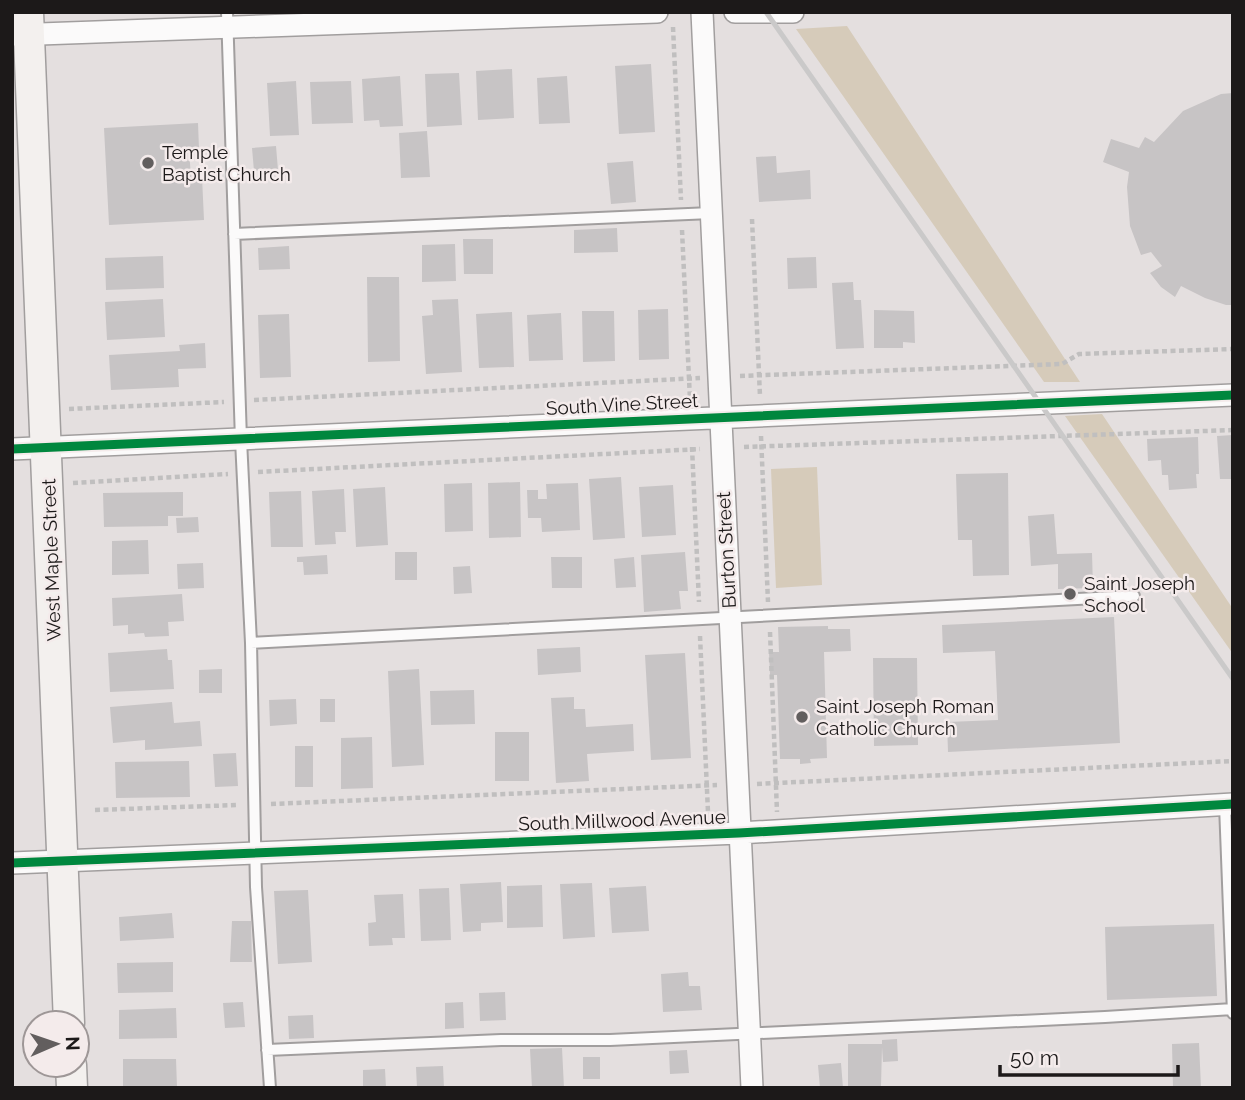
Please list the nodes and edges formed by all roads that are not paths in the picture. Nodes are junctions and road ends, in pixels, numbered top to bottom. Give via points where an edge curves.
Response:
1 (657, 12) edge
2 (702, 12) edge
3 (735, 12) edge
4 (793, 12) edge
5 (227, 20) edge
6 (23, 27) edge
7 (711, 212) junction
8 (234, 234) junction
9 (1233, 395) edge
10 (719, 416) junction
11 (241, 440) junction
12 (46, 448) junction
13 (12, 449) edge
14 (1135, 596) dead end
15 (729, 619) junction
16 (251, 643) junction
17 (1229, 805) edge
18 (739, 833) junction
19 (255, 853) junction
20 (63, 861) junction
21 (12, 863) edge
22 (68, 1009) edge
23 (1233, 1011) edge
24 (749, 1033) junction
25 (267, 1050) junction
26 (270, 1088) edge
27 (752, 1088) edge

1 - 5 street
2 - 7 street, Burton Street
3 - 4 street
5 - 6 street
5 - 8 lane
6 - 12 street, West Maple Street
7 - 8 lane
7 - 10 street, Burton Street
8 - 11 lane
9 - 10 street, South Vine Street
10 - 11 street, South Vine Street
10 - 15 street, Burton Street
11 - 12 street, South Vine Street
11 - 16 lane
12 - 13 street, South Vine Street
12 - 20 street, West Maple Street
14 - 15 lane
15 - 16 lane
15 - 18 street, Burton Street
16 - 19 lane
17 - 18 street, South Millwood Avenue
17 - 23 lane
18 - 19 street, South Millwood Avenue
18 - 24 street, Burton Street
19 - 20 street, South Millwood Avenue
19 - 25 lane
20 - 21 street, South Millwood Avenue
20 - 22 street, West Maple Street
23 - 24 lane
24 - 25 lane
24 - 27 street, Burton Street
25 - 26 lane

